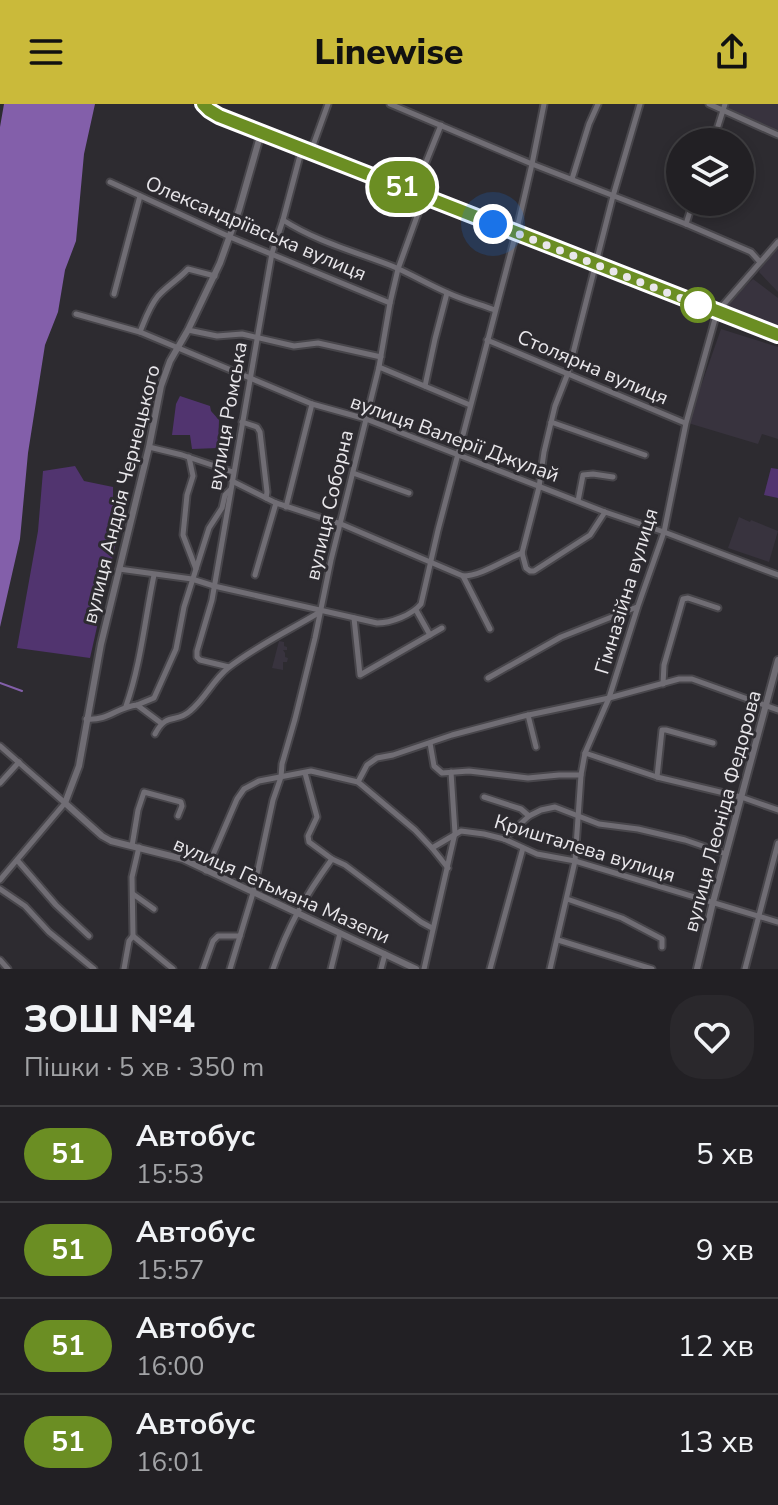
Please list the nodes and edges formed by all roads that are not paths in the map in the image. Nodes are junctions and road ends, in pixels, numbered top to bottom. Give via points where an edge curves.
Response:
1 (203, 104) edge
2 (328, 104) edge
3 (390, 104) edge
4 (544, 104) edge
5 (598, 104) edge
6 (640, 104) edge
7 (709, 104) edge
8 (724, 107) edge
9 (441, 125) junction
10 (717, 128) edge
11 (261, 133) junction
12 (778, 135) edge
13 (306, 150) junction
14 (532, 164) junction
15 (572, 179) junction
16 (110, 182) dead end
17 (414, 192) junction
18 (140, 196) junction
19 (425, 196) junction
20 (613, 196) junction
21 (689, 216) edge
22 (283, 220) junction
23 (686, 224) junction
24 (516, 233) junction
25 (230, 237) junction
26 (778, 242) edge
27 (272, 253) junction
28 (760, 262) junction
29 (595, 264) junction
30 (398, 269) junction
31 (215, 276) junction
32 (447, 293) junction
33 (114, 294) dead end
34 (390, 303) junction
35 (495, 310) junction
36 (717, 312) junction
37 (76, 314) dead end
38 (188, 330) junction
39 (140, 332) junction
40 (778, 335) edge
41 (257, 337) junction
42 (487, 340) junction
43 (178, 348) junction
44 (381, 357) junction
45 (379, 367) junction
46 (568, 373) junction
47 (249, 380) junction
48 (425, 386) junction
49 (312, 404) junction
50 (470, 405) junction
51 (366, 419) junction
52 (242, 422) junction
53 (551, 422) junction
54 (686, 423) junction
55 (149, 447) junction
56 (457, 455) junction
57 (645, 455) dead end
58 (189, 457) junction
59 (233, 472) junction
60 (353, 473) junction
61 (613, 477) dead end
62 (232, 481) junction
63 (539, 487) junction
64 (231, 489) junction
65 (409, 493) dead end
66 (266, 498) junction
67 (578, 501) junction
68 (276, 503) junction
69 (286, 507) junction
70 (605, 512) junction
71 (341, 524) junction
72 (664, 532) junction
73 (522, 553) junction
74 (431, 563) junction
75 (119, 569) junction
76 (196, 569) junction
77 (154, 575) junction
78 (255, 575) dead end
79 (778, 575) edge
80 (463, 576) junction
81 (192, 579) junction
82 (214, 586) junction
83 (638, 606) junction
84 (718, 608) dead end
85 (416, 610) junction
86 (321, 611) junction
87 (354, 618) junction
88 (442, 628) dead end
89 (490, 629) dead end
90 (430, 635) junction
91 (778, 660) edge
92 (229, 667) junction
93 (488, 678) dead end
94 (663, 684) junction
95 (609, 698) junction
96 (137, 705) junction
97 (766, 705) junction
98 (126, 706) junction
99 (778, 710) edge
100 (528, 715) junction
101 (86, 719) junction
102 (161, 723) junction
103 (155, 734) dead end
104 (430, 743) junction
105 (713, 743) dead end
106 (0, 746) edge
107 (536, 747) dead end
108 (585, 753) junction
109 (19, 762) junction
110 (451, 772) junction
111 (305, 773) junction
112 (581, 775) junction
113 (281, 777) junction
114 (657, 777) junction
115 (358, 782) junction
116 (0, 783) edge
117 (484, 797) dead end
118 (741, 797) junction
119 (65, 803) junction
120 (778, 810) edge
121 (178, 816) dead end
122 (529, 816) junction
123 (579, 817) junction
124 (455, 833) junction
125 (504, 839) junction
126 (778, 843) edge
127 (136, 847) junction
128 (432, 848) junction
129 (523, 848) junction
130 (726, 854) junction
131 (332, 859) junction
132 (17, 860) junction
133 (575, 861) junction
134 (448, 868) junction
135 (206, 871) junction
136 (0, 880) edge
137 (0, 889) edge
138 (253, 893) junction
139 (133, 894) junction
140 (567, 899) junction
141 (713, 902) junction
142 (154, 909) dead end
143 (297, 912) junction
144 (757, 916) junction
145 (778, 922) edge
146 (432, 928) junction
147 (340, 933) junction
148 (89, 936) dead end
149 (133, 936) junction
150 (240, 936) junction
151 (557, 940) junction
152 (662, 947) dead end
153 (385, 954) junction
154 (0, 960) edge
155 (8, 969) edge
156 (94, 969) edge
157 (124, 969) edge
158 (173, 969) edge
159 (203, 969) edge
160 (230, 969) edge
161 (273, 969) edge
162 (331, 969) edge
163 (381, 969) edge
164 (416, 969) edge
165 (424, 969) edge
166 (490, 969) edge
167 (550, 969) edge
168 (652, 969) edge
169 (697, 969) edge
170 (745, 969) edge

1 - 11 main road
2 - 13 street, вулиця Ромська
3 - 9 street
4 - 14 street
5 - 15 street
6 - 20 street
7 - 8 street
8 - 10 street
8 - 12 street
9 - 14 street
9 - 17 street
11 - 13 main road
11 - 25 street, вулиця Андрія Чернецького
13 - 17 main road
13 - 22 street, вулиця Ромська
14 - 15 street
14 - 24 street
15 - 20 street
16 - 18 street, Олександріївська вулиця
17 - 19 main road
18 - 25 street, Олександріївська вулиця
18 - 33 street
19 - 24 main road
19 - 30 street, вулиця Соборна
20 - 23 street
20 - 29 street
21 - 23 street
22 - 27 street, вулиця Ромська
22 - 30 street
23 - 28 street via 751,252
24 - 29 main road
24 - 35 street
25 - 27 street, Олександріївська вулиця
25 - 31 street, вулиця Андрія Чернецького
26 - 28 street, Гімназійна вулиця
27 - 34 street, Олександріївська вулиця
27 - 41 street, вулиця Ромська
28 - 36 street, Гімназійна вулиця
29 - 36 main road
29 - 46 street
30 - 32 street
30 - 34 street, вулиця Соборна
31 - 38 street, вулиця Андрія Чернецького
31 - 39 street via 188,269 159,296
32 - 35 street
32 - 48 street
34 - 44 street, вулиця Соборна
35 - 42 street
36 - 40 main road
36 - 54 street, Гімназійна вулиця
37 - 39 street, вулиця Валерії Джулай
38 - 41 street
38 - 43 street, вулиця Андрія Чернецького
39 - 43 street, вулиця Валерії Джулай
41 - 44 street
41 - 47 street, вулиця Ромська
42 - 46 street, Столярна вулиця
42 - 50 street
43 - 47 street, вулиця Валерії Джулай
43 - 55 street, вулиця Андрія Чернецького via 161,386
44 - 45 street, вулиця Соборна
45 - 48 street
45 - 51 street, вулиця Соборна
46 - 53 street
46 - 54 street, Столярна вулиця
47 - 49 street, вулиця Валерії Джулай
47 - 52 street, вулиця Ромська
48 - 50 street
49 - 51 street, вулиця Валерії Джулай
49 - 69 street
50 - 56 street
51 - 56 street, вулиця Валерії Джулай
51 - 60 street, вулиця Соборна
52 - 59 street, вулиця Ромська
52 - 66 street via 260,432
53 - 57 street
53 - 63 street
54 - 72 street, Гімназійна вулиця
55 - 58 street
55 - 75 street, вулиця Андрія Чернецького
56 - 63 street, вулиця Валерії Джулай
56 - 74 street
58 - 59 street
58 - 76 street via 193,476 183,535
59 - 62 street, вулиця Ромська
60 - 65 street
60 - 71 street, вулиця Соборна
61 - 67 street via 583,475
62 - 64 street, вулиця Ромська
62 - 66 street
63 - 67 street, вулиця Валерії Джулай
63 - 73 street
64 - 76 street via 209,528
64 - 82 street, вулиця Ромська
66 - 68 street
67 - 70 street, вулиця Валерії Джулай
68 - 69 street
68 - 78 street
69 - 71 street
70 - 72 street, вулиця Валерії Джулай
70 - 73 street via 590,535 534,571 526,568
71 - 74 street
71 - 86 street, вулиця Соборна
72 - 79 street, вулиця Валерії Джулай
72 - 83 street, Гімназійна вулиця
73 - 80 street
74 - 80 street
74 - 85 street
75 - 77 street
75 - 101 street, вулиця Андрія Чернецького
76 - 81 street
77 - 81 street
77 - 98 street
80 - 89 street
81 - 82 street
81 - 96 street via 172,660 154,698
82 - 86 street
82 - 92 street, вулиця Ромська via 197,657
83 - 93 street via 561,637
83 - 95 street, Гімназійна вулиця
84 - 94 street via 683,599
85 - 87 street via 383,623
85 - 90 street
86 - 87 street
86 - 92 street
86 - 113 street, вулиця Соборна
87 - 90 street via 360,675
88 - 90 street
91 - 97 street, вулиця Леоніда Федорова
92 - 102 street via 184,716
94 - 95 street
94 - 97 street via 692,679
95 - 100 street
95 - 108 street, Гімназійна вулиця
96 - 98 street
96 - 102 street
97 - 99 street
97 - 118 street, вулиця Леоніда Федорова
98 - 101 street via 106,718
100 - 104 street
100 - 107 street
101 - 119 street, вулиця Андрія Чернецького via 79,766
102 - 103 street
104 - 110 street via 436,770
104 - 115 street via 372,761
105 - 114 street via 662,730
106 - 109 street, вулиця Гетьмана Мазепи
108 - 112 street, Гімназійна вулиця
108 - 114 street
109 - 116 street
109 - 119 street, вулиця Гетьмана Мазепи
110 - 112 street via 528,778
110 - 124 street
111 - 113 street
111 - 115 street
111 - 131 street via 317,817 308,840
112 - 123 street, Гімназійна вулиця
113 - 135 street via 244,789
113 - 138 street, вулиця Соборна
114 - 118 street
115 - 128 street
117 - 122 street
118 - 120 street
118 - 130 street, вулиця Леоніда Федорова
119 - 127 street, вулиця Гетьмана Мазепи via 102,836
119 - 132 street, вулиця Андрія Чернецького
121 - 127 street via 181,802 144,792
122 - 123 street via 555,807
122 - 125 street
123 - 130 street
123 - 133 street, Гімназійна вулиця
124 - 125 street, Кришталева вулиця via 472,831
124 - 128 street
124 - 134 street
125 - 129 street, Кришталева вулиця
126 - 144 street
127 - 135 street, вулиця Гетьмана Мазепи
127 - 139 street
128 - 134 street
129 - 133 street, Кришталева вулиця
129 - 166 street
130 - 141 street, вулиця Леоніда Федорова
131 - 143 street
131 - 146 street
132 - 136 street, вулиця Андрія Чернецького
132 - 148 street
133 - 140 street, Гімназійна вулиця
133 - 141 street, Кришталева вулиця
134 - 146 street
135 - 138 street, вулиця Гетьмана Мазепи
137 - 156 street
138 - 143 street, вулиця Гетьмана Мазепи
138 - 150 street, вулиця Соборна
139 - 142 street
139 - 149 street
140 - 151 street, Гімназійна вулиця
140 - 152 street via 622,918 662,939
141 - 144 street, Кришталева вулиця
141 - 169 street, вулиця Леоніда Федорова
143 - 147 street, вулиця Гетьмана Мазепи
143 - 161 street
144 - 145 street, Кришталева вулиця
144 - 170 street
146 - 165 street
147 - 153 street, вулиця Гетьмана Мазепи
147 - 162 street
149 - 157 street
149 - 158 street
150 - 159 street via 218,936
150 - 160 street, вулиця Соборна
151 - 167 street, Гімназійна вулиця
151 - 168 street
153 - 163 street
153 - 164 street, вулиця Гетьмана Мазепи
154 - 155 street

